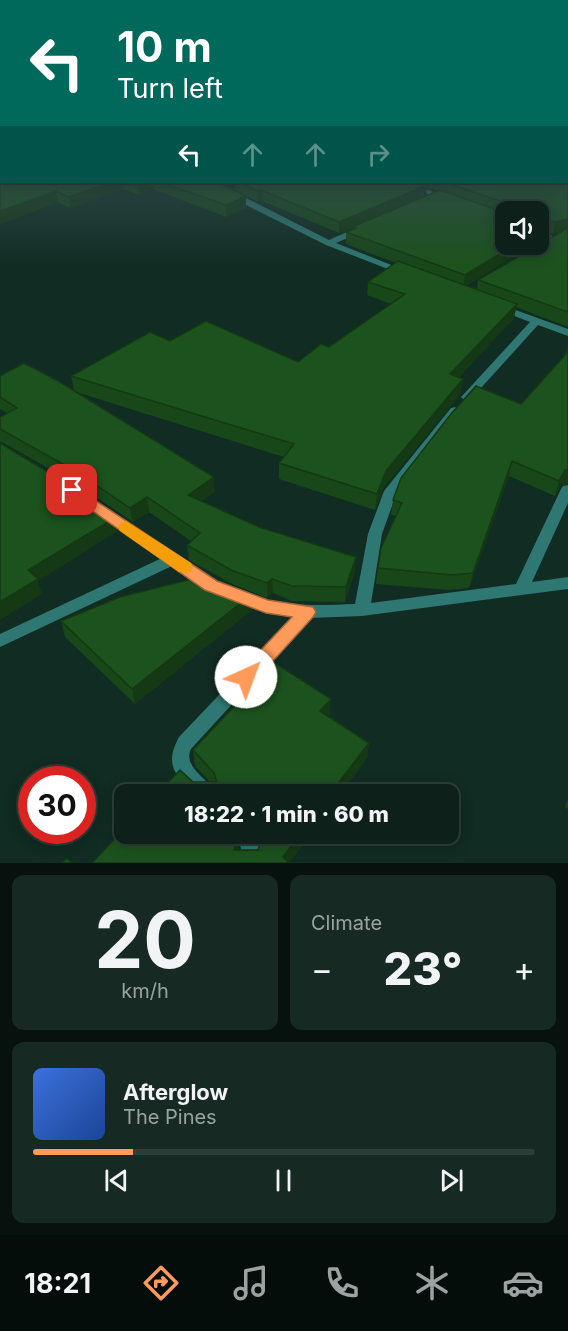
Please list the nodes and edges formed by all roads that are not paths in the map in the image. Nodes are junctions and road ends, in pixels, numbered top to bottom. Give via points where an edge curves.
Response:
1 (422, 186) edge
2 (231, 187) edge
3 (439, 196) junction
4 (428, 200) edge
5 (461, 204) edge
6 (373, 224) edge
7 (549, 236) edge
8 (549, 242) edge
9 (329, 243) junction
10 (409, 274) edge
11 (494, 305) edge
12 (536, 321) junction
13 (568, 333) edge
14 (568, 489) edge
15 (91, 502) edge
16 (173, 559) junction
17 (568, 583) edge
18 (522, 587) junction
19 (362, 610) junction
20 (307, 612) junction
21 (0, 641) edge
22 (197, 784) edge
23 (251, 844) edge
24 (247, 863) edge

1 - 3 street
2 - 9 street via 223,190
3 - 4 street
3 - 5 street
6 - 9 street
7 - 8 street via 557,237
9 - 10 street
11 - 12 street
12 - 13 street
12 - 19 street via 443,424 390,491 375,534
14 - 18 street
15 - 16 street
16 - 20 street via 211,585 266,606
16 - 21 street
17 - 18 street
18 - 19 street
19 - 20 street
20 - 22 street via 186,743 180,753 183,770
23 - 24 street

